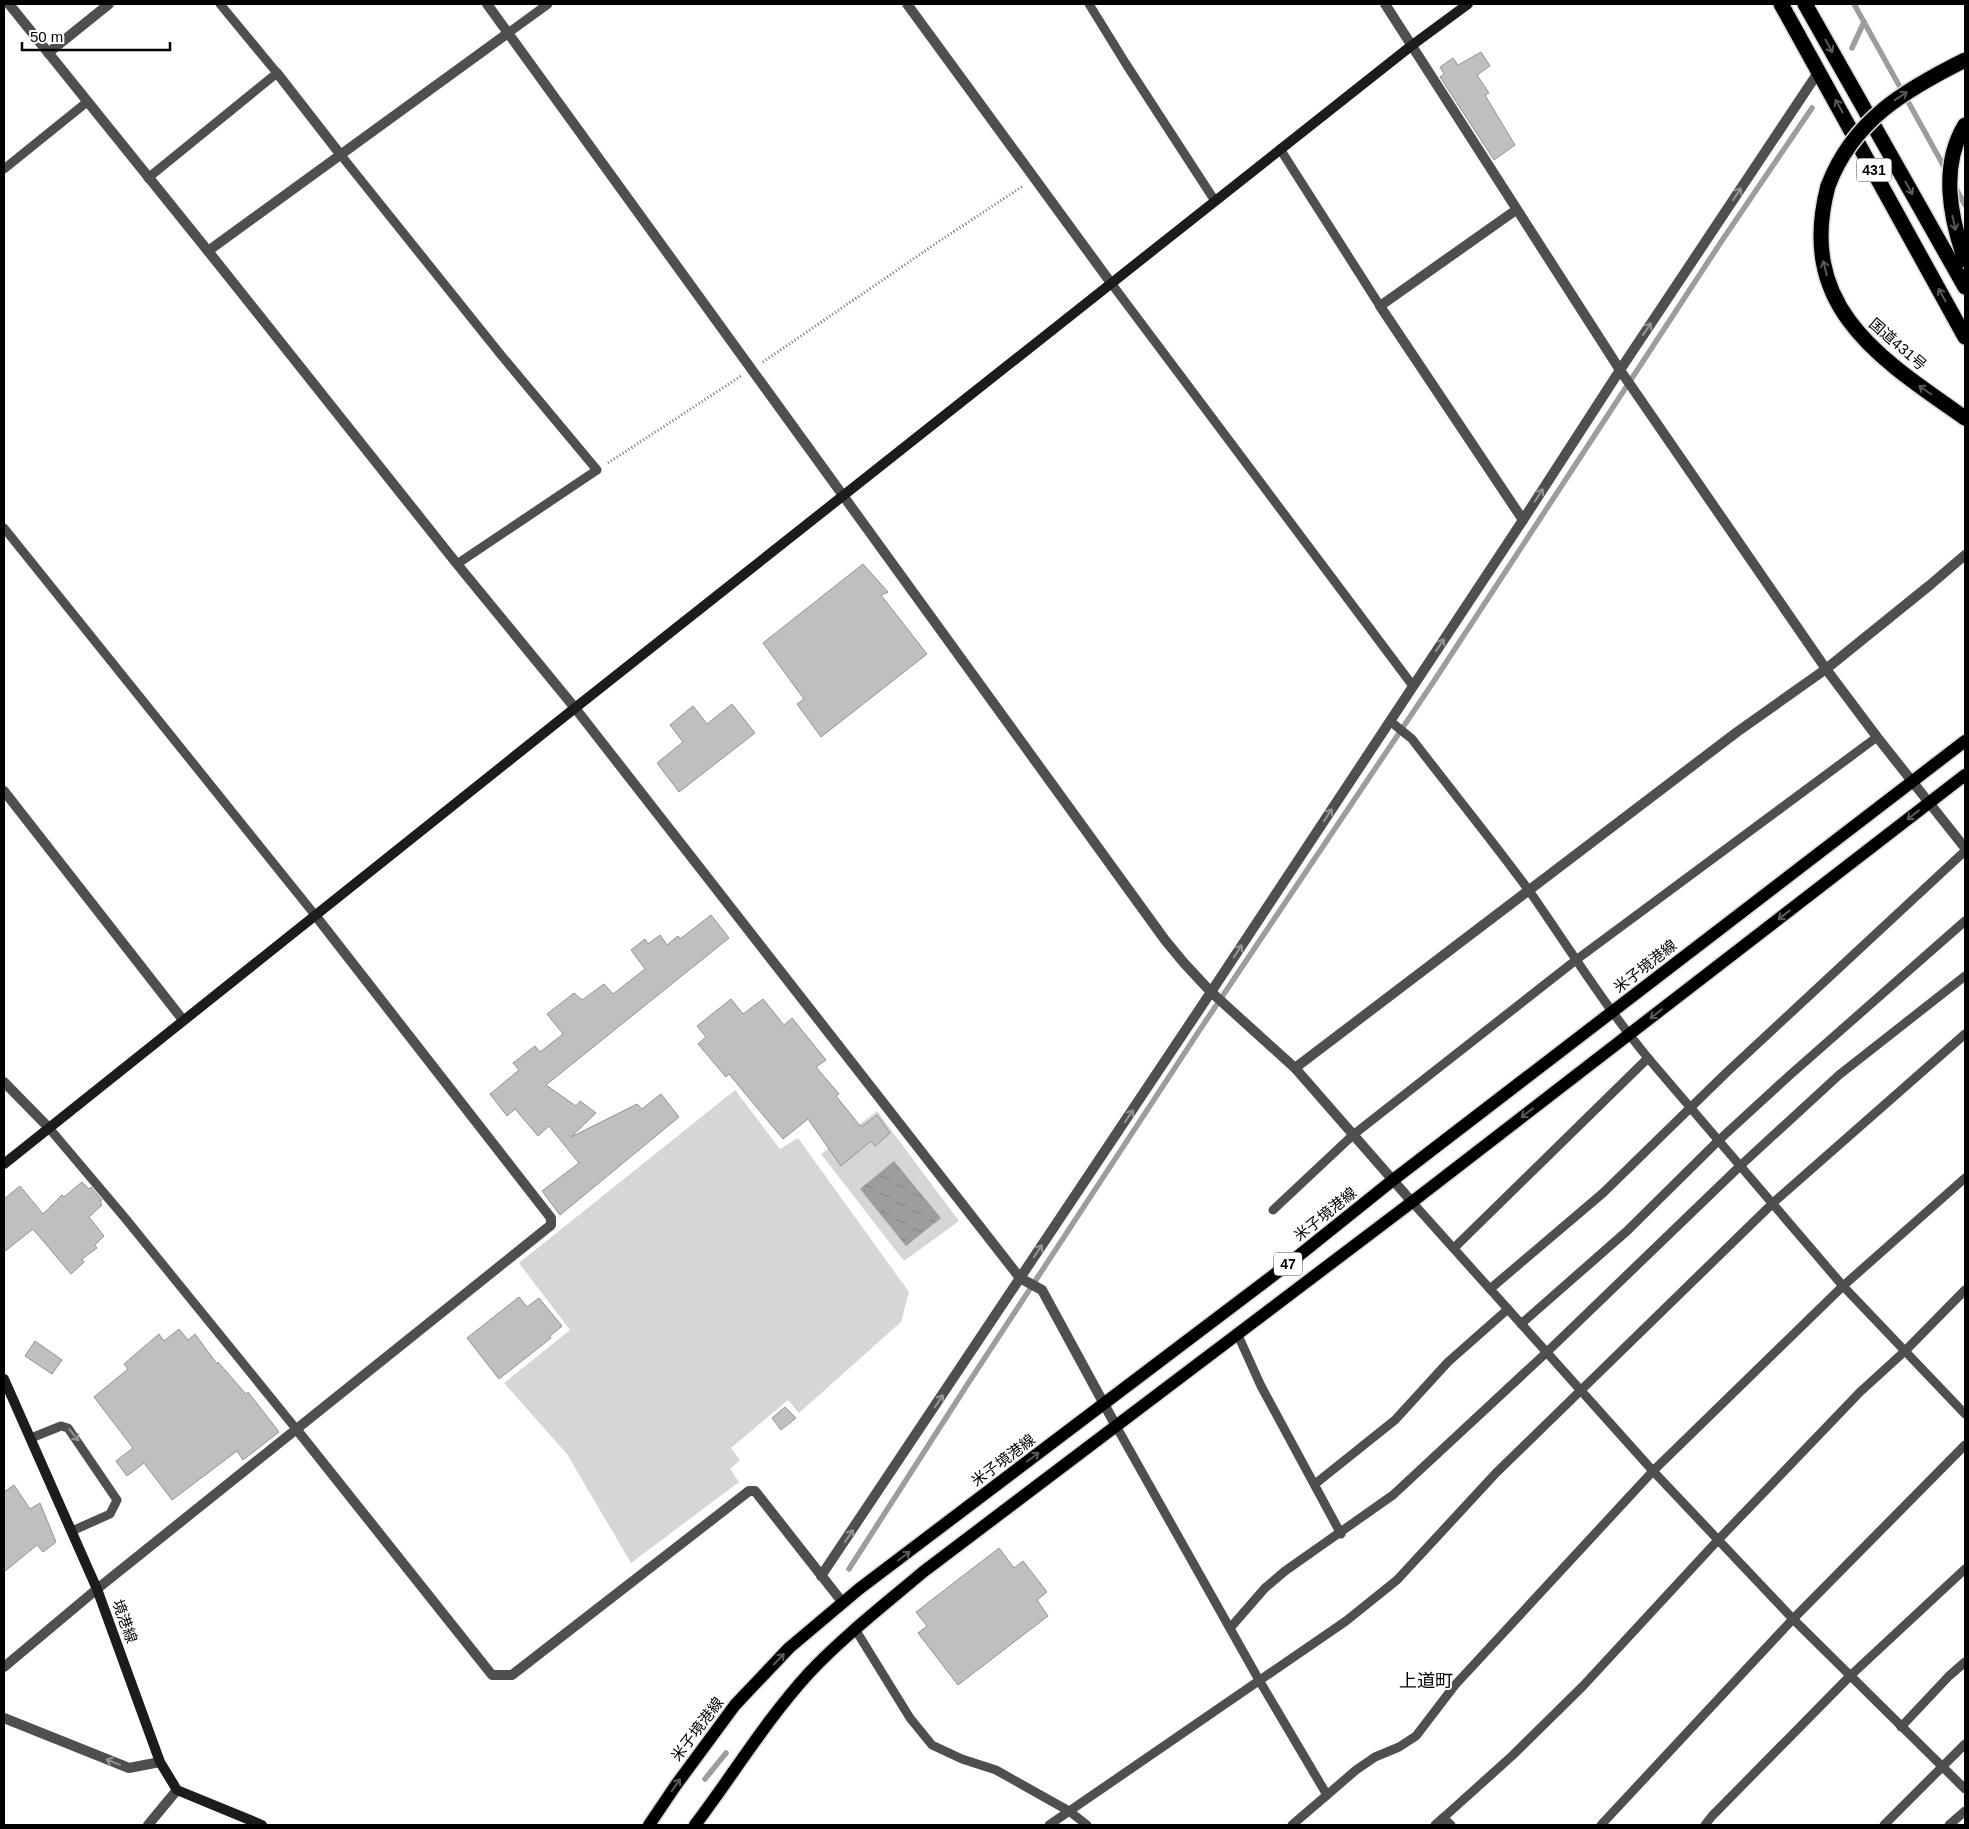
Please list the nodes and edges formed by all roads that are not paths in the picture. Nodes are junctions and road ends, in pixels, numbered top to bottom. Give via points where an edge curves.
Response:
1 (9, 4) edge
2 (110, 4) edge
3 (220, 4) edge
4 (487, 4) edge
5 (548, 4) edge
6 (907, 4) edge
7 (1089, 4) edge
8 (1385, 4) edge
9 (1468, 4) edge
10 (1781, 4) edge
11 (1805, 4) edge
12 (508, 32) junction
13 (1411, 46) junction
14 (48, 53) junction
15 (1965, 60) edge
16 (1819, 71) junction
17 (276, 73) junction
18 (87, 102) junction
19 (1965, 125) edge
20 (1280, 149) junction
21 (340, 154) junction
22 (4, 169) edge
23 (148, 178) junction
24 (1215, 201) junction
25 (1516, 210) junction
26 (208, 251) junction
27 (1965, 260) edge
28 (1111, 283) junction
29 (1965, 288) edge
30 (1380, 306) junction
31 (1965, 337) edge
32 (1620, 370) junction
33 (1965, 418) edge
34 (845, 496) junction
35 (1523, 520) junction
36 (4, 528) edge
37 (1965, 555) edge
38 (457, 564) junction
39 (1826, 669) junction
40 (1413, 686) junction
41 (575, 708) junction
42 (1390, 721) junction
43 (1877, 737) junction
44 (1965, 741) edge
45 (1965, 775) edge
46 (1912, 781) junction
47 (4, 791) edge
48 (1929, 802) junction
49 (1965, 850) edge
50 (1529, 891) junction
51 (316, 916) junction
52 (1965, 922) edge
53 (1576, 960) junction
54 (1965, 976) edge
55 (1211, 992) junction
56 (1612, 1012) junction
57 (184, 1020) junction
58 (1629, 1034) junction
59 (1965, 1034) edge
60 (1648, 1058) junction
61 (1295, 1068) junction
62 (4, 1082) edge
63 (1690, 1107) junction
64 (49, 1128) junction
65 (1353, 1135) junction
66 (1719, 1140) junction
67 (4, 1164) edge
68 (1740, 1166) junction
69 (1965, 1178) edge
70 (1393, 1180) junction
71 (1412, 1202) junction
72 (1773, 1204) junction
73 (1273, 1210) dead end
74 (1454, 1248) junction
75 (1020, 1278) junction
76 (1844, 1286) junction
77 (1490, 1289) junction
78 (1965, 1290) edge
79 (1508, 1309) junction
80 (1521, 1324) junction
81 (1237, 1333) junction
82 (1905, 1351) junction
83 (1547, 1352) junction
84 (4, 1379) edge
85 (1581, 1391) junction
86 (1104, 1404) junction
87 (1965, 1414) edge
88 (1116, 1426) junction
89 (297, 1430) junction
90 (31, 1438) junction
91 (1965, 1446) edge
92 (1653, 1471) junction
93 (1315, 1484) junction
94 (72, 1531) junction
95 (1340, 1534) junction
96 (1718, 1540) junction
97 (1965, 1569) edge
98 (822, 1576) junction
99 (97, 1589) junction
100 (843, 1603) junction
101 (1793, 1619) junction
102 (1230, 1627) junction
103 (855, 1629) junction
104 (1965, 1662) edge
105 (4, 1667) edge
106 (1850, 1676) junction
107 (1259, 1680) junction
108 (4, 1718) edge
109 (1901, 1727) junction
110 (1965, 1744) edge
111 (160, 1762) junction
112 (1942, 1767) junction
113 (1965, 1789) edge
114 (178, 1790) junction
115 (1327, 1795) junction
116 (1069, 1811) junction
117 (1965, 1811) edge
118 (1443, 1818) junction
119 (148, 1825) edge
120 (262, 1825) edge
121 (649, 1825) edge
122 (695, 1825) edge
123 (1049, 1825) edge
124 (1088, 1825) edge
125 (1292, 1825) edge
126 (1435, 1825) edge
127 (1451, 1825) edge
128 (1601, 1825) edge
129 (1705, 1825) edge
130 (1884, 1825) edge
131 (1949, 1825) edge

1 - 14 street
2 - 14 street
3 - 17 lane
4 - 12 street
5 - 12 lane
6 - 28 street
7 - 24 lane
8 - 13 street
9 - 13 street
10 - 16 highway, 431
11 -> 29 highway, 431
12 - 21 street
12 - 34 street
13 - 20 street
13 - 25 street
14 - 18 street
33 -> 15 highway, 国道431号 / 431, bridge via 1884,359 1861,338 1830,288 1822,256 1821,227 1828,186 1845,151 1861,130 1912,88
31 -> 16 highway, 431
32 -> 16 street
17 - 21 street
17 - 23 lane
18 - 22 lane
18 - 23 street
19 -> 27 highway via 1954,150 1950,173 1953,216
20 - 24 street
20 - 30 lane
21 - 26 street
21 - 38 lane via 597,470
23 - 26 street
24 - 28 street
25 - 30 street
25 - 32 street
26 - 38 street
28 - 34 street
28 - 40 lane
30 - 35 street
35 -> 32 street
32 - 39 street
34 - 41 street
34 - 55 street via 1165,940
40 -> 35 street
36 - 51 lane
37 - 39 street
38 - 41 street
39 - 43 street
39 - 50 street via 1737,732
40 - 42 street
41 - 51 street
41 - 75 street
42 - 50 lane via 1412,739
55 -> 42 street
43 - 46 street
43 - 53 lane
44 - 46 main road, 米子境港線 / 47
45 - 48 main road, 47
46 - 48 street
46 - 56 main road, 米子境港線 / 47
47 - 57 street
48 - 49 street
48 -> 58 main road, 47
49 - 63 lane
50 - 53 lane
50 - 61 street
51 - 57 street
51 - 89 street via 551,1218 551,1225
52 - 66 lane
53 - 56 lane
53 - 65 lane
54 - 68 lane via 1839,1075
55 - 61 street
75 -> 55 street
56 - 58 lane
56 - 70 main road, 米子境港線 / 47
57 - 64 street
58 - 60 lane
58 -> 71 main road, 47
59 - 72 lane
60 - 63 lane
60 - 74 lane
61 - 65 street
62 - 64 street
63 - 66 lane
63 - 77 lane via 1603,1193
64 - 67 street
64 - 89 lane
65 - 70 street
65 - 73 lane
66 - 68 lane
66 - 80 lane via 1627,1231
68 - 72 lane
68 - 83 lane
69 - 76 lane
70 - 71 street
70 - 86 main road, 米子境港線 / 47
71 - 74 lane
71 - 81 main road, 47
72 - 76 lane
72 - 85 lane
74 - 77 lane
75 - 86 street via 1042,1290
98 -> 75 street
76 - 82 lane
76 - 92 lane
77 - 79 lane
78 - 82 lane
79 - 80 lane
79 - 93 lane via 1448,1362 1395,1420
80 - 83 lane
81 - 88 main road, 47
81 - 93 lane via 1261,1386
82 - 87 lane
82 - 96 lane via 1860,1392
83 - 85 lane
83 - 95 lane via 1393,1495
84 - 90 street, 境港線
85 - 92 lane
85 - 107 lane via 1496,1473 1397,1580 1346,1621
86 - 88 street
100 -> 86 main road, 米子境港線 / 47
88 - 102 lane
88 - 103 main road, 47 via 923,1572
89 - 98 street via 492,1675 512,1675 749,1491 756,1491
89 - 99 street
90 - 94 street, 境港線
90 -> 94 lane via 60,1426 68,1428 117,1500 110,1514
91 - 101 lane
92 - 96 lane
92 - 115 lane via 1455,1685 1416,1736 1375,1757
93 - 95 lane
94 - 99 street, 境港線
95 - 102 lane via 1272,1582
96 - 101 lane
96 - 118 lane via 1583,1686
97 - 106 lane
98 - 100 street
99 - 105 street
99 - 111 street, 境港線
121 -> 100 main road, 米子境港線 / 47 via 735,1705 789,1648
101 - 106 lane
101 - 128 lane
102 - 107 lane
103 - 116 lane via 910,1718 932,1745 996,1770
103 - 122 main road, 47 via 809,1674 771,1720
104 - 109 lane
106 - 109 lane
106 - 129 lane
107 - 115 lane
107 - 116 lane
111 -> 108 street via 129,1768
109 - 112 lane
110 - 112 lane
111 - 114 street, 境港線
112 - 113 lane
112 - 130 lane
114 - 119 street
114 - 120 street
115 - 125 lane
116 - 123 lane
116 - 124 lane
117 - 131 lane
118 - 126 lane
118 - 127 lane

